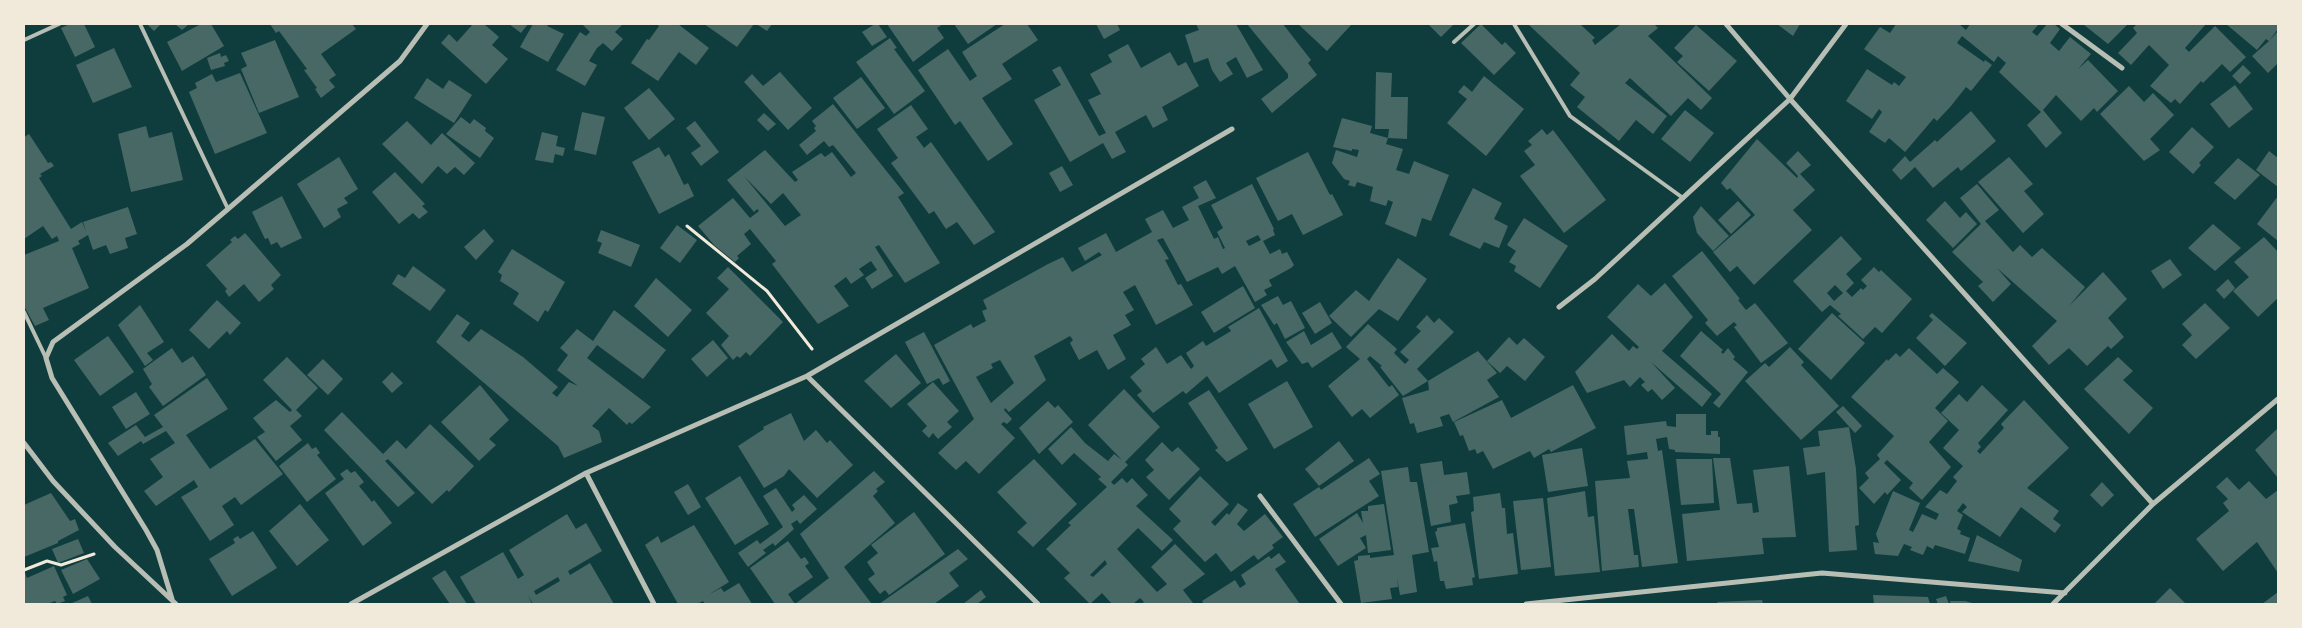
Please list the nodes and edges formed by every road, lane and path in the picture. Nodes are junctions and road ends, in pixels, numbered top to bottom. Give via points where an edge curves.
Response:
1 (59, 24) edge
2 (140, 24) edge
3 (427, 24) edge
4 (1474, 24) edge
5 (1514, 24) edge
6 (1726, 24) edge
7 (1846, 24) edge
8 (2062, 24) edge
9 (24, 40) edge
10 (1454, 42) dead end
11 (2122, 68) dead end
12 (1790, 99) junction
13 (1232, 129) dead end
14 (1683, 198) junction
15 (228, 209) junction
16 (687, 226) dead end
17 (1559, 308) dead end
18 (24, 312) edge
19 (46, 358) junction
20 (824, 366) junction
21 (807, 376) junction
22 (2278, 399) edge
23 (24, 443) edge
24 (586, 473) junction
25 (1260, 496) dead end
26 (2153, 504) junction
27 (115, 547) junction
28 (24, 570) edge
29 (2065, 593) junction
30 (172, 599) junction
31 (176, 604) edge
32 (351, 604) edge
33 (654, 604) edge
34 (1038, 604) edge
35 (1341, 604) edge
36 (1526, 604) edge
37 (2053, 604) edge

1 - 9 lane
2 - 15 lane
3 - 15 street via 400,61
4 - 10 lane
5 - 14 lane via 1570,116
6 - 12 street
7 - 12 street
8 - 11 street
12 - 14 street
12 - 26 street
13 - 20 street
14 - 17 street via 1595,280
15 - 19 street via 187,244 53,342
16 - 20 path via 767,291
18 - 19 lane
19 - 30 street via 52,378 157,550
20 - 21 street
21 - 24 street
21 - 34 street
22 - 26 street
23 - 27 street via 53,481
24 - 32 street
24 - 33 street
25 - 35 street
26 - 29 street
27 - 28 path via 61,565 47,561
27 - 30 street
29 - 36 street via 1822,573
29 - 37 street
30 - 31 street

